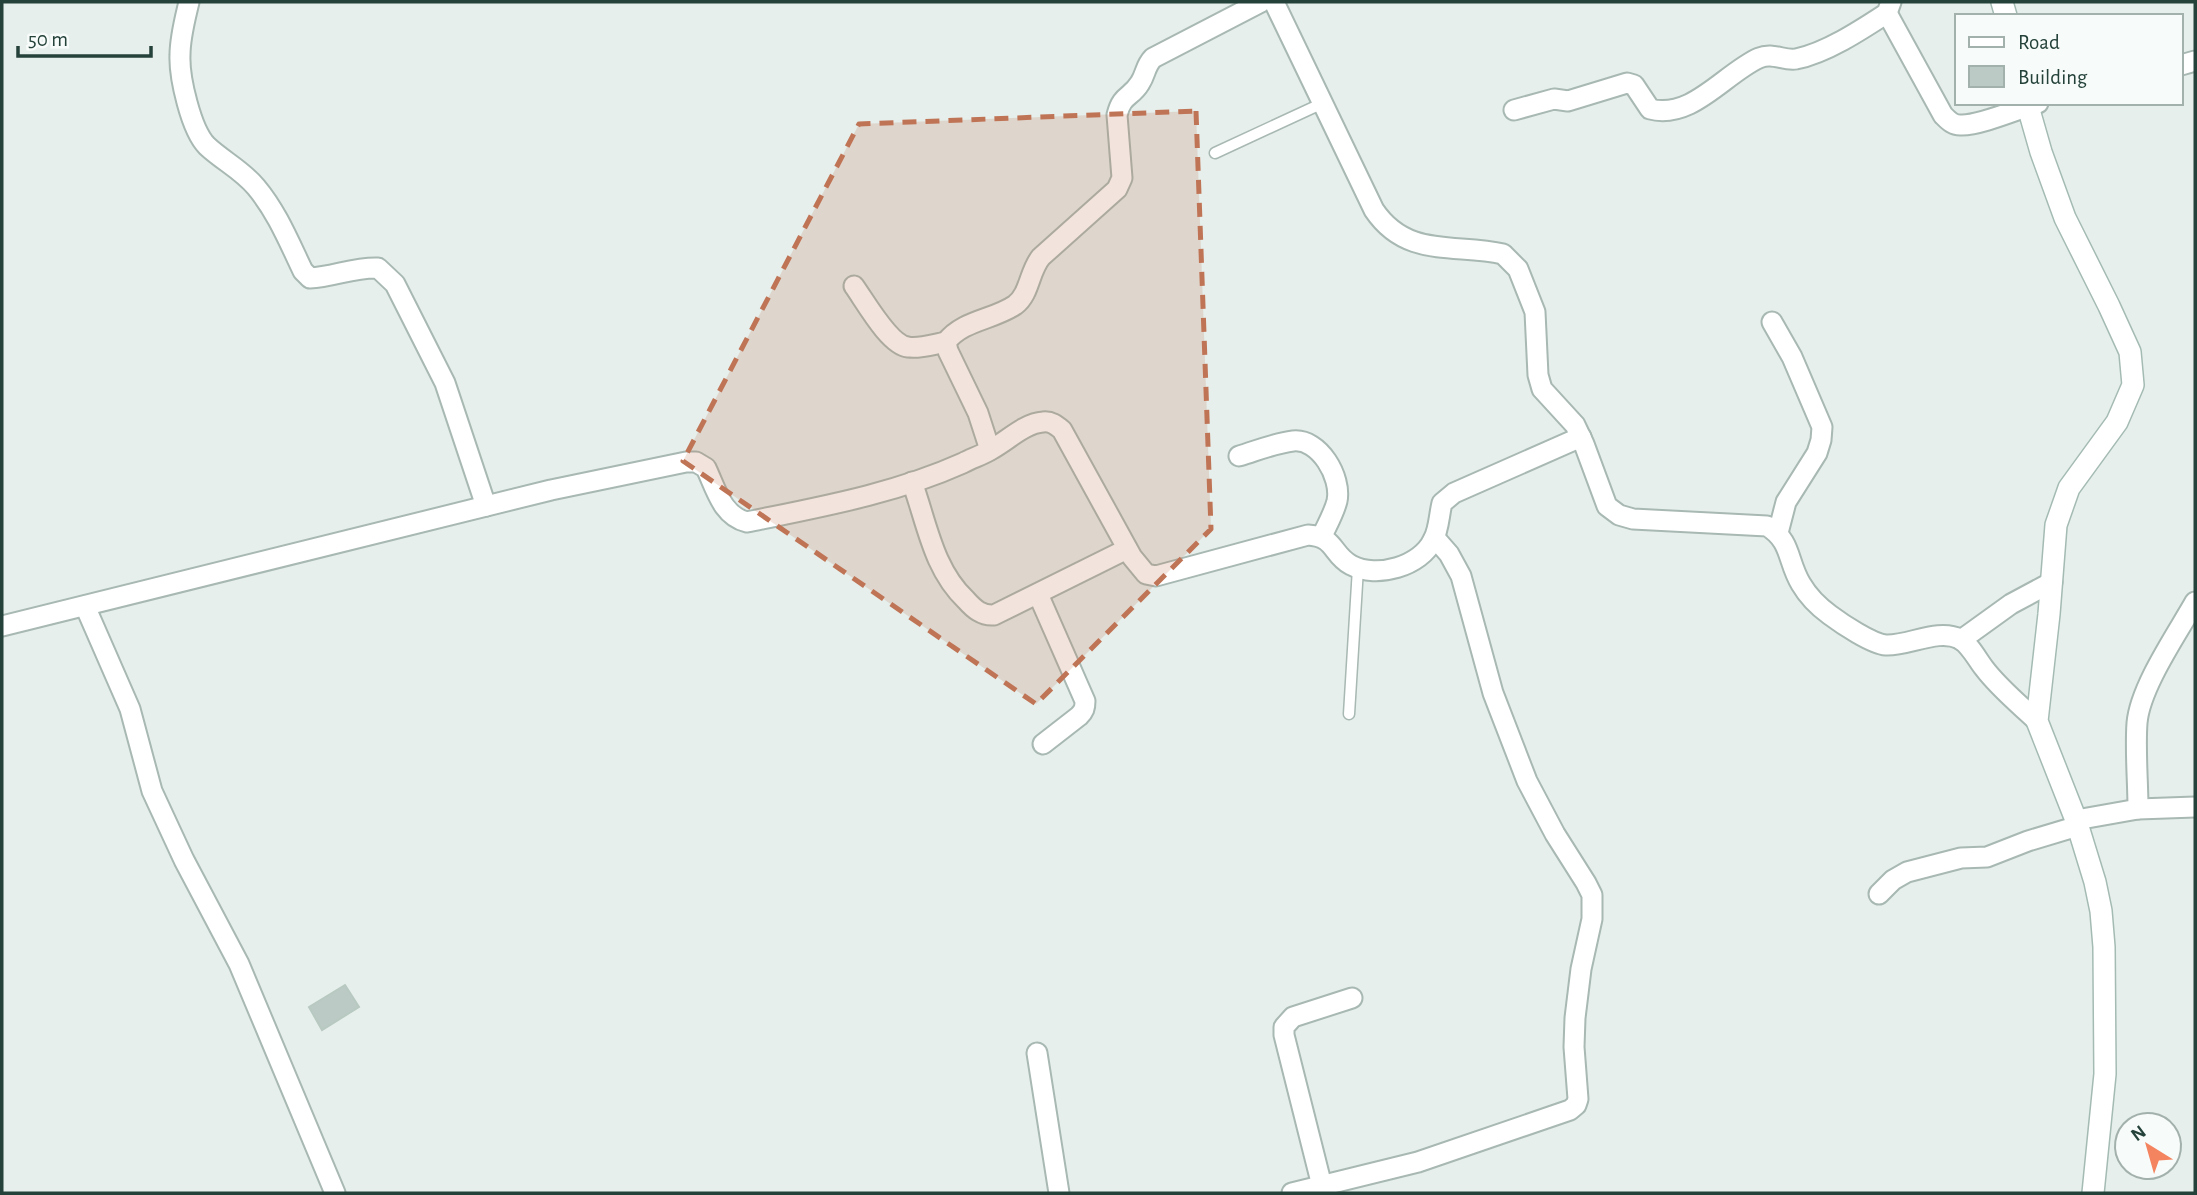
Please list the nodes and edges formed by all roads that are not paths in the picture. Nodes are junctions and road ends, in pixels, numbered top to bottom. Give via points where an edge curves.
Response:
1 (189, 2) edge
2 (1261, 2) edge
3 (1274, 2) edge
4 (1889, 7) edge
5 (1323, 103) junction
6 (2028, 105) edge
7 (2031, 105) edge
8 (1514, 110) dead end
9 (1215, 153) dead end
10 (854, 286) dead end
11 (1772, 322) dead end
12 (946, 342) junction
13 (1581, 437) junction
14 (990, 450) junction
15 (1239, 456) dead end
16 (912, 482) junction
17 (486, 506) junction
18 (1778, 533) junction
19 (1322, 536) junction
20 (1435, 538) junction
21 (1127, 549) junction
22 (1358, 567) junction
23 (2052, 582) junction
24 (1038, 594) junction
25 (2195, 602) edge
26 (85, 606) junction
27 (2, 626) edge
28 (1961, 640) junction
29 (1349, 714) dead end
30 (2037, 722) junction
31 (1043, 744) dead end
32 (2195, 807) edge
33 (2138, 809) junction
34 (2077, 823) junction
35 (1880, 894) dead end
36 (1352, 998) dead end
37 (1037, 1053) dead end
38 (1322, 1186) junction
39 (335, 1193) edge
40 (1059, 1193) edge
41 (1292, 1193) edge
42 (2093, 1193) edge

1 - 17 street via 181,39 181,72 200,136 256,187 310,278 378,268 395,284 445,383
2 - 12 street via 1146,65 1141,82 1124,97 1116,115 1122,178 1117,188 1041,257 1017,304 973,323
3 - 5 street
4 - 6 street via 1950,122 1959,126
4 - 8 street via 1821,52 1787,60 1775,56 1758,59 1680,107 1650,109 1634,85 1627,83 1568,101 1554,99
5 - 9 lane
5 - 13 street via 1383,223 1416,242 1442,249 1494,252 1512,261 1535,312 1542,389
7 - 23 main road via 2041,152 2065,218 2130,352 2133,385 2117,422 2069,488 2056,525
10 - 12 street via 898,344 920,347
11 - 18 street via 1822,427 1817,453 1786,502
12 - 14 street
13 - 18 street via 1607,506 1619,515 1767,526
13 - 20 street via 1446,499
14 - 16 street
14 - 21 street via 1032,425 1055,424
15 - 19 street via 1293,441 1316,450 1334,475 1338,490
16 - 17 street via 747,522 737,520 723,505 702,464 686,462
16 - 24 street via 939,562 971,606 994,615
17 - 26 street
18 - 28 street via 1786,542 1800,583 1814,600 1868,639 1884,645 1935,636
19 - 21 street via 1291,539 1156,576 1140,569
19 - 22 street
20 - 22 street via 1426,553 1410,562 1371,571
20 - 38 street via 1461,576 1493,693 1527,781 1592,895 1575,1018 1578,1099 1570,1110 1418,1161
21 - 24 street
22 - 29 lane
23 - 28 street
23 - 30 main road
24 - 31 street via 1085,706
25 - 33 street via 2161,661 2137,720
26 - 27 street
26 - 39 street via 130,709 152,791 239,964
28 - 30 street
30 - 34 main road
32 - 33 street
33 - 34 street
34 - 35 street via 1987,857 1961,858 1907,872
34 - 42 main road via 2095,881 2105,947 2105,1074
36 - 38 street via 1293,1017 1284,1027
37 - 40 street
38 - 41 street

